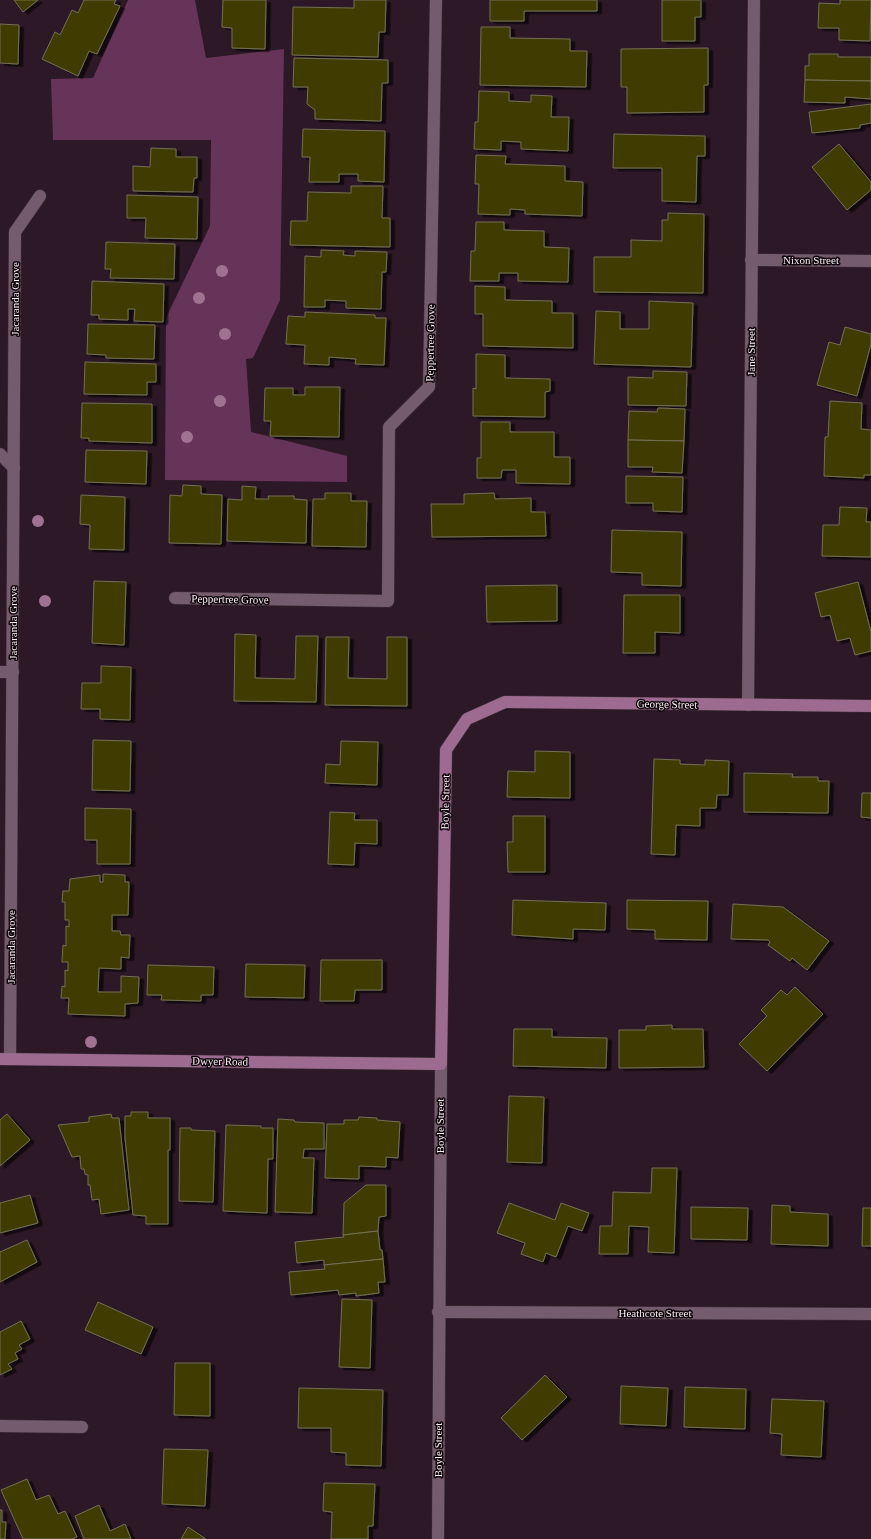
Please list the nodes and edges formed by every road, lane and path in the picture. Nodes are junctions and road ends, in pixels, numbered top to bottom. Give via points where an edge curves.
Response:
1 (436, 0) edge
2 (754, 0) edge
3 (40, 196) dead end
4 (751, 260) junction
5 (871, 261) edge
6 (0, 454) edge
7 (14, 468) junction
8 (175, 598) dead end
9 (0, 672) edge
10 (13, 672) junction
11 (748, 705) junction
12 (871, 706) edge
13 (467, 719) joint
14 (5, 1059) edge
15 (441, 1064) junction
16 (438, 1312) junction
17 (871, 1314) edge
18 (0, 1426) edge
19 (82, 1427) dead end
20 (438, 1539) edge

1 - 8 street, Peppertree Grove via 429,387 389,427 388,600
2 - 4 street, Jane Street
3 - 7 street, Jacaranda Grove via 15,232
4 - 5 street, Nixon Street
4 - 11 street, Jane Street
6 - 7 street
7 - 10 street, Jacaranda Grove
9 - 10 street
10 - 14 street, Jacaranda Grove
11 - 12 street, George Street
11 - 13 street, George Street via 504,702
13 - 15 street, Boyle Street via 446,750
14 - 15 street, Dwyer Road
15 - 16 street, Boyle Street
16 - 17 street, Heathcote Street
16 - 20 street, Boyle Street
18 - 19 street

